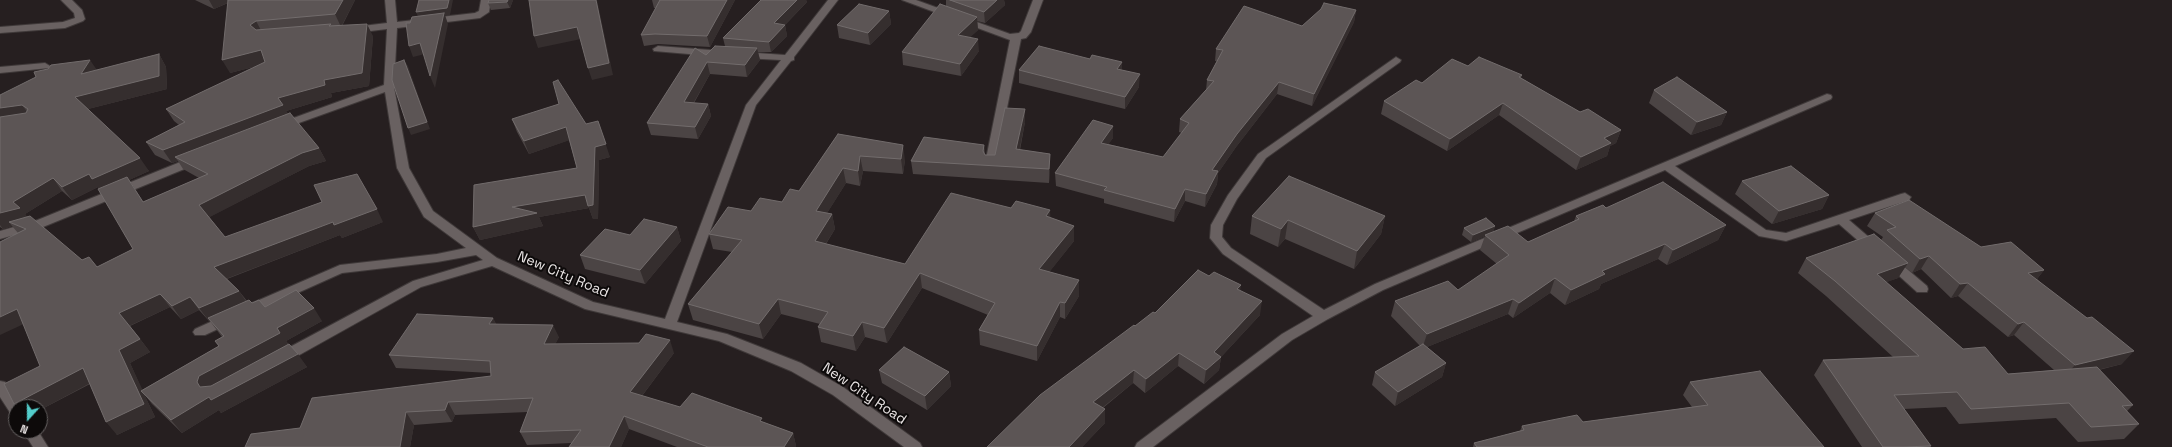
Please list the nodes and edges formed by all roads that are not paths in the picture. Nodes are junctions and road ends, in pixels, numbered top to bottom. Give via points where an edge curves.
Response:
1 (66, 0) edge
2 (390, 0) edge
3 (486, 0) edge
4 (833, 0) edge
5 (906, 0) edge
6 (1038, 0) edge
7 (392, 27) junction
8 (0, 30) edge
9 (346, 31) edge
10 (1016, 37) junction
11 (658, 49) dead end
12 (790, 58) junction
13 (1396, 60) dead end
14 (45, 66) dead end
15 (0, 70) edge
16 (389, 87) junction
17 (1827, 96) dead end
18 (269, 131) edge
19 (203, 156) edge
20 (991, 164) edge
21 (1666, 165) junction
22 (1905, 197) dead end
23 (1841, 218) junction
24 (0, 235) edge
25 (477, 250) junction
26 (493, 261) junction
27 (1922, 289) dead end
28 (1323, 316) junction
29 (669, 325) junction
30 (200, 332) dead end
31 (270, 365) edge
32 (0, 386) edge
33 (9, 399) edge
34 (915, 447) edge
35 (1142, 447) edge

1 - 8 street via 79,12 80,19 66,25
2 - 7 street, New City Road
3 - 7 street via 484,12 477,16
4 - 12 street
5 - 10 street via 1009,37
6 - 10 street via 1026,32
7 - 9 street
7 - 16 street, New City Road
10 - 20 street
11 - 12 street
12 - 29 street via 751,105
13 - 28 street via 1262,156 1232,198 1217,225 1216,238 1227,251
14 - 15 street
16 - 18 street
16 - 25 street, New City Road via 403,168 428,214
17 - 21 street
19 - 24 street via 39,224
21 - 23 street via 1763,233 1786,237
21 - 28 street via 1379,287
22 - 23 street
23 - 27 street
25 - 26 street, New City Road
25 - 30 street via 437,258 340,269
26 - 29 street, New City Road via 590,306
26 - 31 street via 417,284
28 - 35 street via 1286,337
29 - 34 street, New City Road via 722,337 796,367 838,391
32 - 33 street

